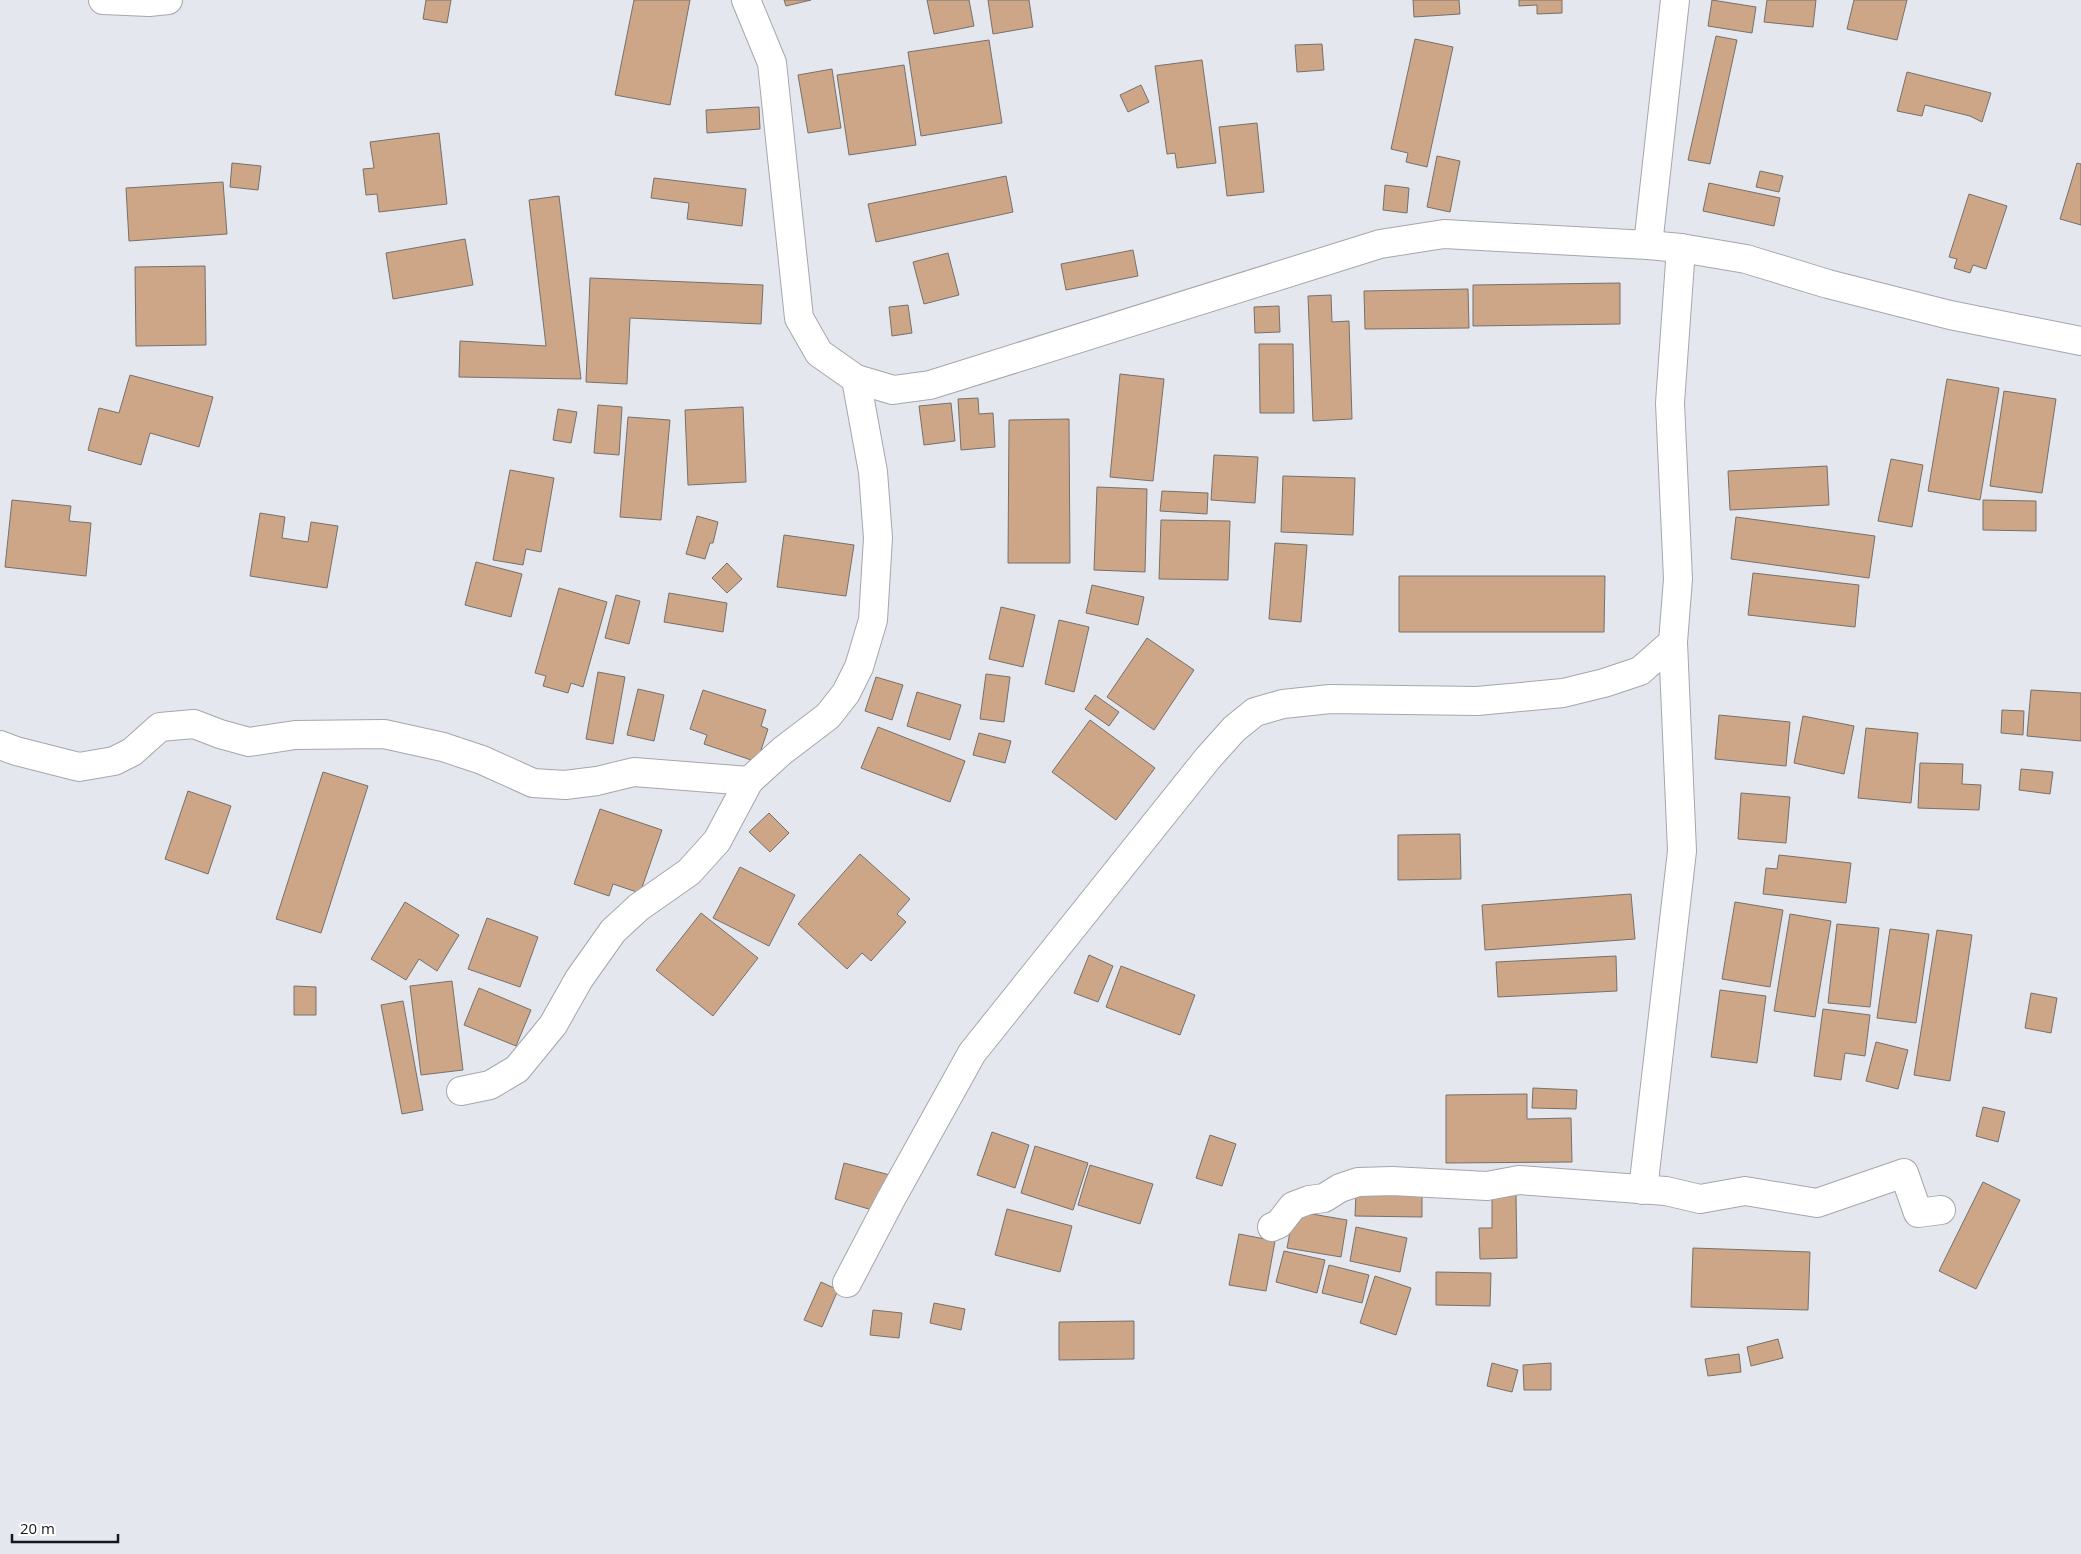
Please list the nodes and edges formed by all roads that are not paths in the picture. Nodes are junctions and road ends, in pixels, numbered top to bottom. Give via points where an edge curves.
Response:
1 (103, 0) edge
2 (746, 0) edge
3 (1675, 0) edge
4 (155, 1) edge
5 (1648, 244) junction
6 (1682, 248) junction
7 (2081, 341) edge
8 (856, 378) junction
9 (1673, 642) junction
10 (0, 745) edge
11 (749, 781) junction
12 (461, 1091) dead end
13 (1643, 1190) junction
14 (1941, 1210) dead end
15 (1272, 1227) dead end
16 (847, 1284) dead end

1 - 4 street
2 - 8 street via 772,63 799,318 819,353
3 - 5 street
5 - 6 street
5 - 8 street via 1444,234 1380,244 930,385 893,390
6 - 7 street via 1746,259 1950,315
6 - 9 street via 1670,403 1678,579
8 - 11 street via 873,472 878,538 873,620 859,667 846,693 828,716
9 - 13 street via 1682,851
9 - 16 street via 1640,671 1563,693 1477,701 1330,699 1283,704 1255,712 1234,729 1202,766 972,1053
10 - 11 street via 79,766 114,761 132,752 160,727 194,724 249,742 295,735 384,734 443,747 533,783 565,786 634,772
11 - 12 street via 718,841 689,872 639,907 614,931 579,979 552,1025 517,1070 490,1084
13 - 14 street via 1666,1191 1700,1199 1745,1191 1817,1203 1904,1173 1918,1214
13 - 15 street via 1519,1180 1487,1186 1358,1182 1324,1198 1294,1206 1279,1224

